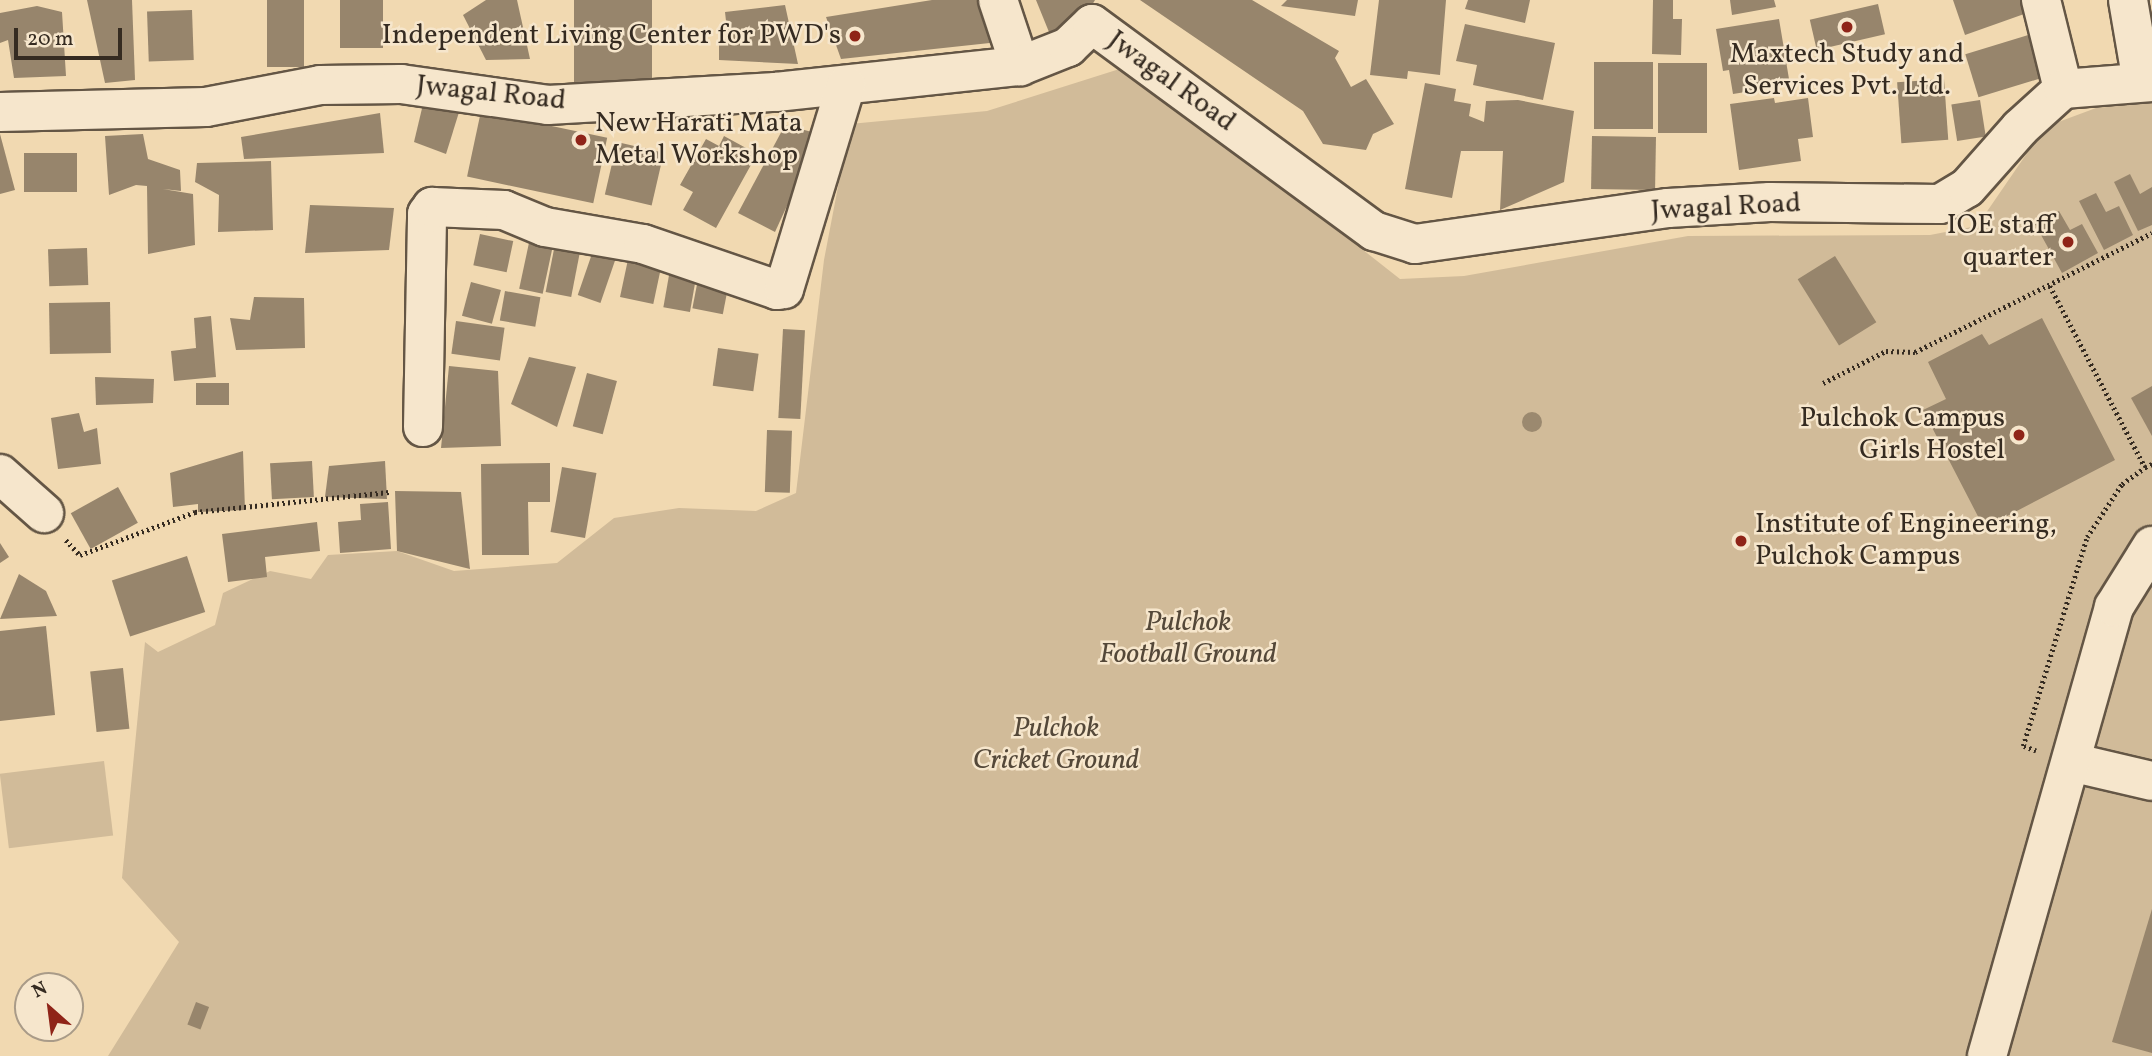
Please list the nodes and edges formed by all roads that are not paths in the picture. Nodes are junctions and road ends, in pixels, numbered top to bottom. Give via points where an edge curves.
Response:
1 (998, 0) edge
2 (2040, 0) edge
3 (2128, 0) edge
4 (1101, 12) edge
5 (1020, 66) junction
6 (2147, 82) edge
7 (846, 85) junction
8 (2063, 89) junction
9 (0, 112) edge
10 (423, 427) dead end
11 (0, 474) edge
12 (44, 513) road end
13 (2152, 546) edge
14 (2071, 762) junction
15 (2152, 781) edge
16 (1987, 1056) edge

1 - 5 street
2 - 8 street
3 - 6 street
4 - 5 street, Jwagal Road via 1068,47
4 - 8 street, Jwagal Road via 1374,231 1415,244 1668,208 1770,202 1940,204 1967,188 2020,128
5 - 7 street, Jwagal Road
6 - 8 street
7 - 9 street, Jwagal Road via 548,105 401,84 320,85 206,107
7 - 10 street via 784,289 643,244 545,227 504,210 432,207 427,214
11 - 12 street
13 - 14 street via 2114,607
14 - 15 street
14 - 16 street

